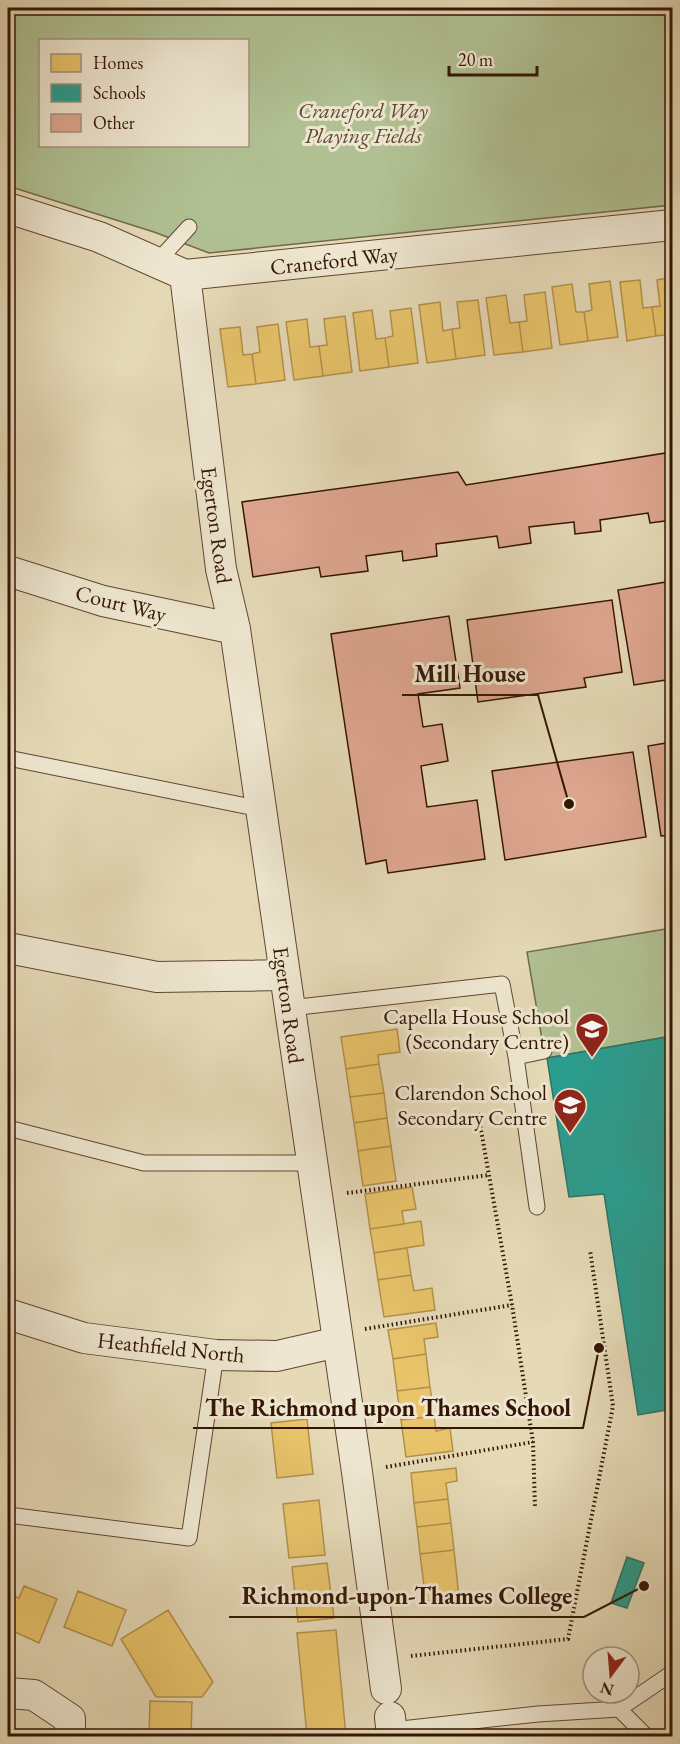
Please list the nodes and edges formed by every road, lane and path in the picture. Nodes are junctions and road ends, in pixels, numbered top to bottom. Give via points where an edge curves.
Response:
1 (8, 208) edge
2 (672, 225) edge
3 (189, 227) dead end
4 (157, 262) junction
5 (185, 275) junction
6 (8, 571) edge
7 (236, 629) junction
8 (8, 758) edge
9 (261, 809) junction
10 (8, 948) edge
11 (285, 975) junction
12 (290, 1008) junction
13 (544, 1051) dead end
14 (516, 1057) junction
15 (478, 1113) dead end
16 (8, 1128) edge
17 (312, 1163) junction
18 (489, 1175) junction
19 (317, 1197) junction
20 (537, 1207) dead end
21 (590, 1250) dead end
22 (512, 1305) junction
23 (8, 1314) edge
24 (338, 1342) junction
25 (216, 1355) junction
26 (533, 1442) junction
27 (357, 1472) junction
28 (535, 1507) dead end
29 (8, 1515) edge
30 (383, 1659) junction
31 (672, 1673) edge
32 (8, 1693) edge
33 (619, 1709) junction
34 (390, 1718) edge
35 (70, 1737) edge
36 (646, 1737) edge

1 - 4 street via 99,237
2 - 5 street, Craneford Way
3 - 4 lane
4 - 5 street
5 - 7 street, Egerton Road via 221,569
6 - 7 street, Court Way via 103,601
7 - 9 street, Egerton Road
8 - 9 lane
9 - 11 street, Egerton Road
10 - 11 street via 157,977
11 - 12 street, Egerton Road
12 - 14 lane via 502,984
12 - 17 street, Egerton Road
13 - 14 lane
14 - 20 lane
15 - 18 path
16 - 17 lane via 144,1163
17 - 19 street, Egerton Road
18 - 19 path
18 - 22 path
19 - 24 street, Egerton Road
21 - 30 path via 613,1406 568,1640
22 - 24 path via 371,1328
22 - 26 path
23 - 25 street, Heathfield North via 84,1338
24 - 25 street, Heathfield North via 277,1356
24 - 27 street, Egerton Road
25 - 29 lane via 189,1538
26 - 27 path
26 - 28 path
27 - 30 street, Egerton Road
30 - 34 street, Egerton Road
31 - 33 lane
32 - 35 street via 34,1695 70,1719
33 - 34 lane
33 - 36 lane

